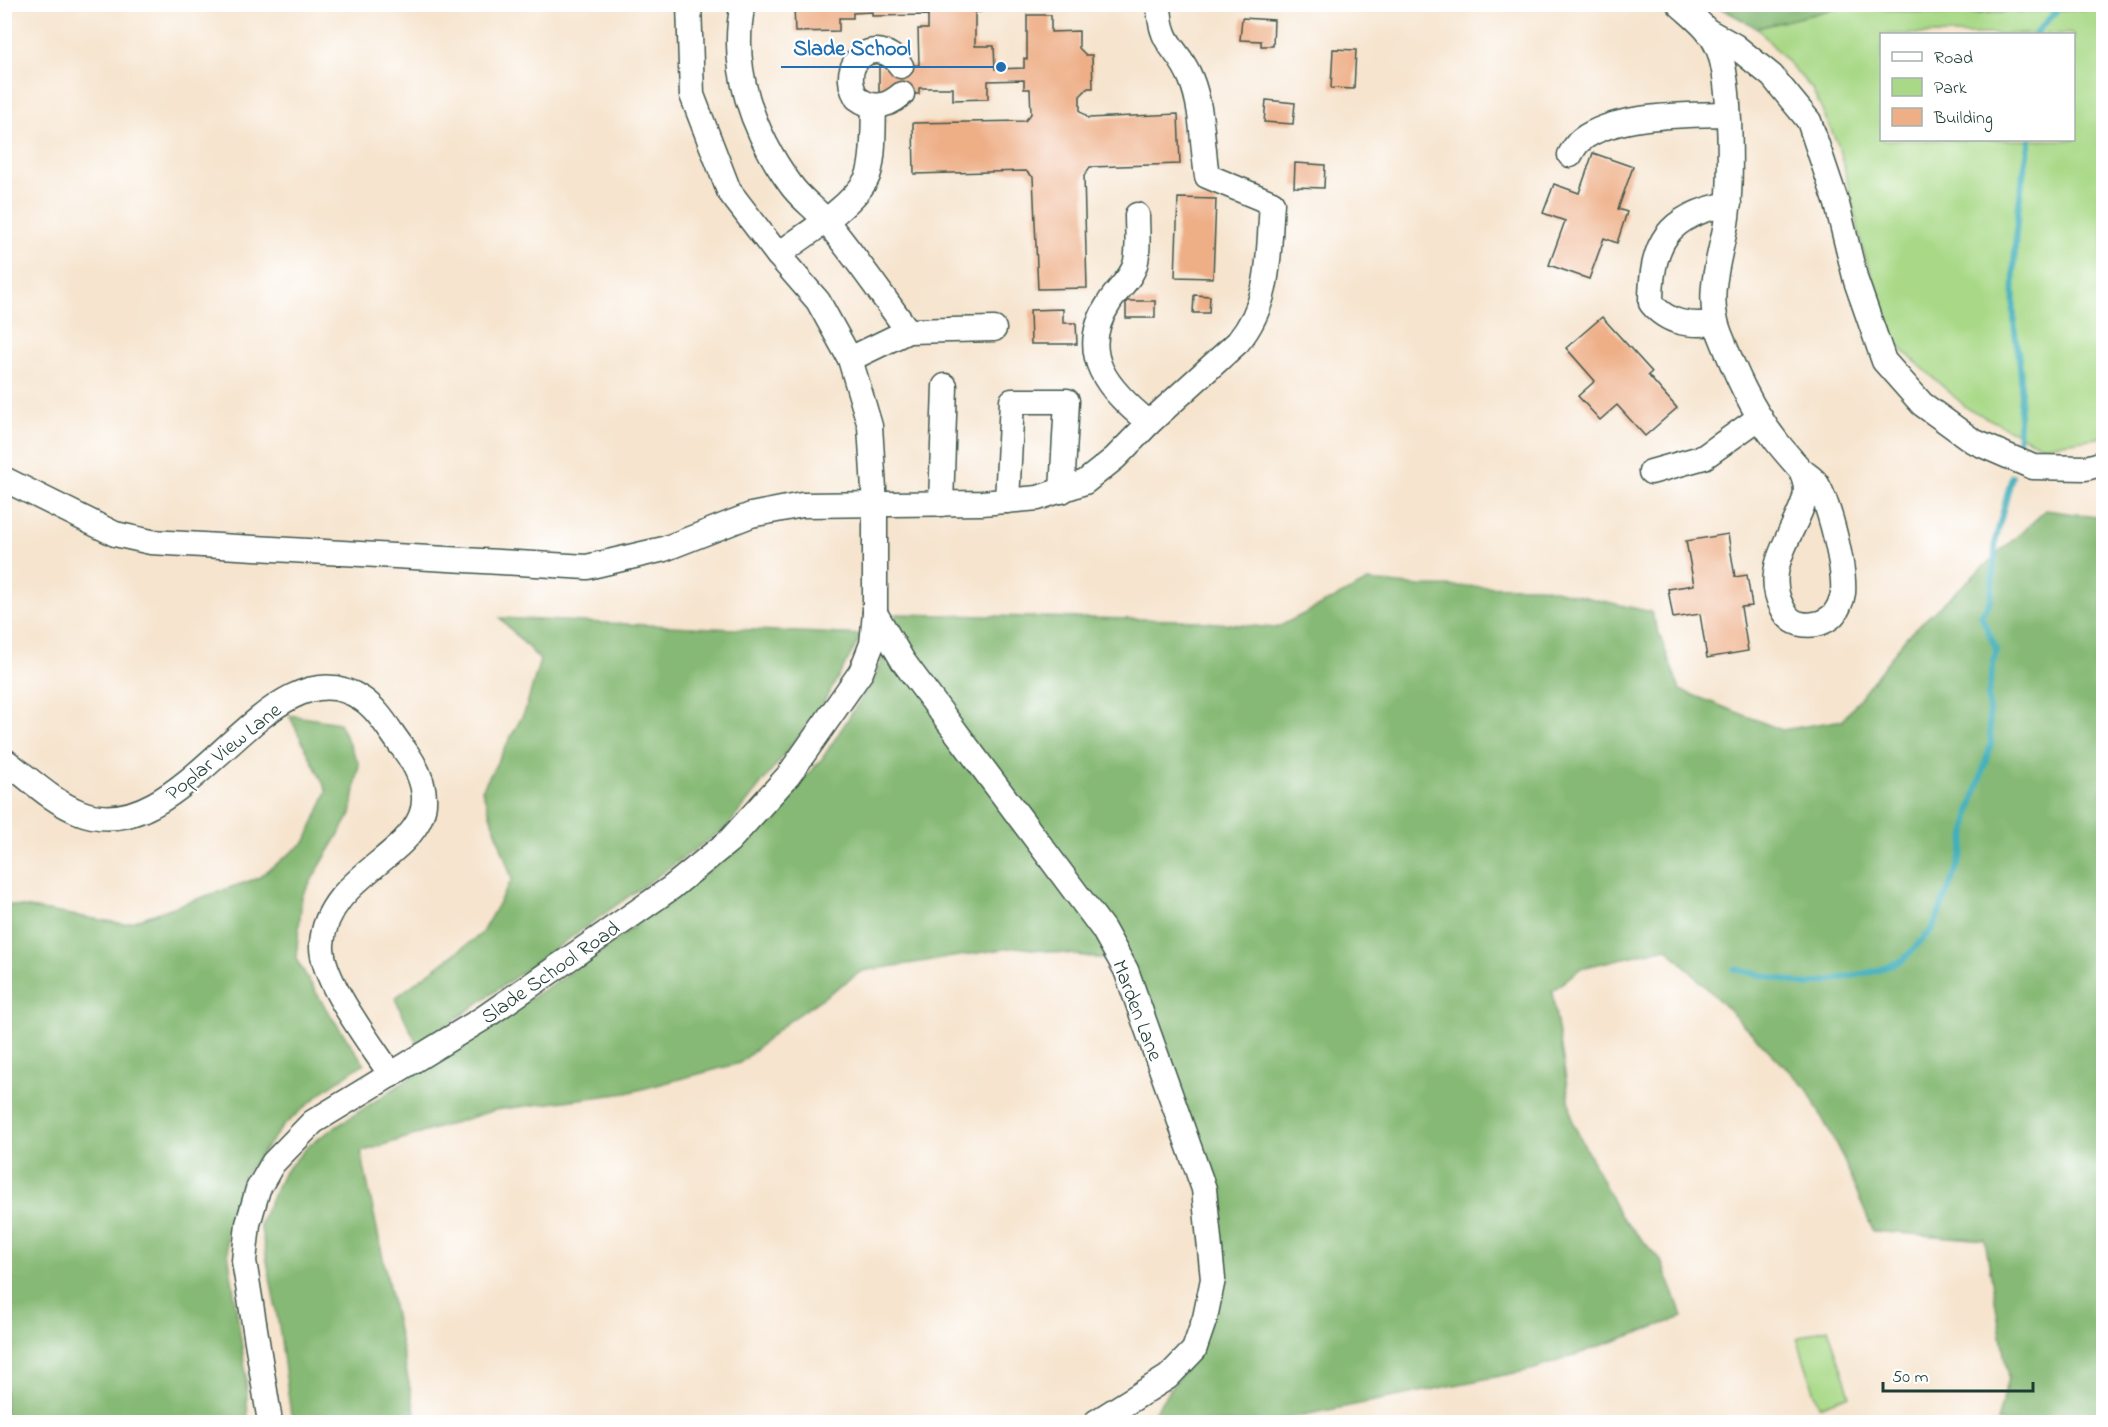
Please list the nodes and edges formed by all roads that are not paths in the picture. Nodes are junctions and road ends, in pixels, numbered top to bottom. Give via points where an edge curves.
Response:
1 (689, 4) edge
2 (742, 4) edge
3 (1159, 4) edge
4 (1679, 4) edge
5 (1708, 31) junction
6 (901, 66) dead end
7 (902, 94) dead end
8 (873, 106) junction
9 (1727, 114) junction
10 (1570, 155) dead end
11 (1729, 204) junction
12 (1137, 215) dead end
13 (825, 219) junction
14 (778, 255) junction
15 (1716, 323) junction
16 (994, 329) dead end
17 (908, 331) junction
18 (850, 358) junction
19 (945, 386) dead end
20 (1760, 417) junction
21 (1149, 423) junction
22 (2103, 463) edge
23 (1801, 470) junction
24 (1652, 472) dead end
25 (4, 479) edge
26 (1062, 491) junction
27 (1007, 501) junction
28 (941, 504) junction
29 (875, 505) junction
30 (875, 613) junction
31 (4, 760) edge
32 (391, 1075) junction
33 (270, 1422) edge
34 (1096, 1422) edge

1 - 14 street, Slade School Road via 692,95 729,191
2 - 13 street via 738,54 756,124 792,186
3 - 21 street via 1167,43 1186,68 1194,87 1207,176 1272,203 1265,285 1257,315 1238,342
4 - 5 street
5 - 9 street via 1720,56
5 - 22 street via 1735,46 1772,76 1809,121 1884,361 1922,404 1973,441 2033,467 2086,468
6 - 8 street via 895,57 878,51 861,56 855,63 849,81 852,90 856,98
7 - 8 street via 892,103
8 - 13 street via 867,179
9 - 10 street via 1675,116 1603,128 1579,141
9 - 11 street
11 - 15 street via 1712,290
11 - 15 street via 1692,215 1675,226 1662,240 1652,267 1651,303 1660,314 1684,324
12 - 21 street via 1136,262 1098,323 1096,348 1108,385
13 - 14 street
13 - 17 street
14 - 18 street, Slade School Road via 818,302
15 - 20 street via 1742,388
16 - 17 street
17 - 18 street
18 - 29 street, Slade School Road via 870,426
19 - 28 street
20 - 23 street
20 - 24 street via 1704,457
21 - 26 street via 1085,482
23 - 23 street via 1807,486 1804,500 1782,550 1776,580 1779,601 1788,618 1811,625 1834,615 1843,592 1828,511 1817,482
25 - 29 street via 116,534 151,542 587,567 664,549 751,515 802,505
26 - 27 street
26 - 27 street via 1067,402 1012,401
27 - 28 street
28 - 29 street
29 - 30 street, Slade School Road
30 - 32 street, Slade School Road via 872,644 861,672 788,776 729,841 671,888 482,1020
30 - 34 street, Marden Lane via 903,661 1103,929 1125,970 1204,1189 1213,1279 1194,1350 1168,1377
31 - 32 street, Poplar View Lane via 51,797 80,813 125,814 152,807 176,791 270,710 295,694 331,689 363,700 421,775 423,805 417,824 399,847 345,890 332,907 322,945 331,981
32 - 33 street, Slade School Road via 313,1122 273,1163 258,1189 248,1224 244,1261

